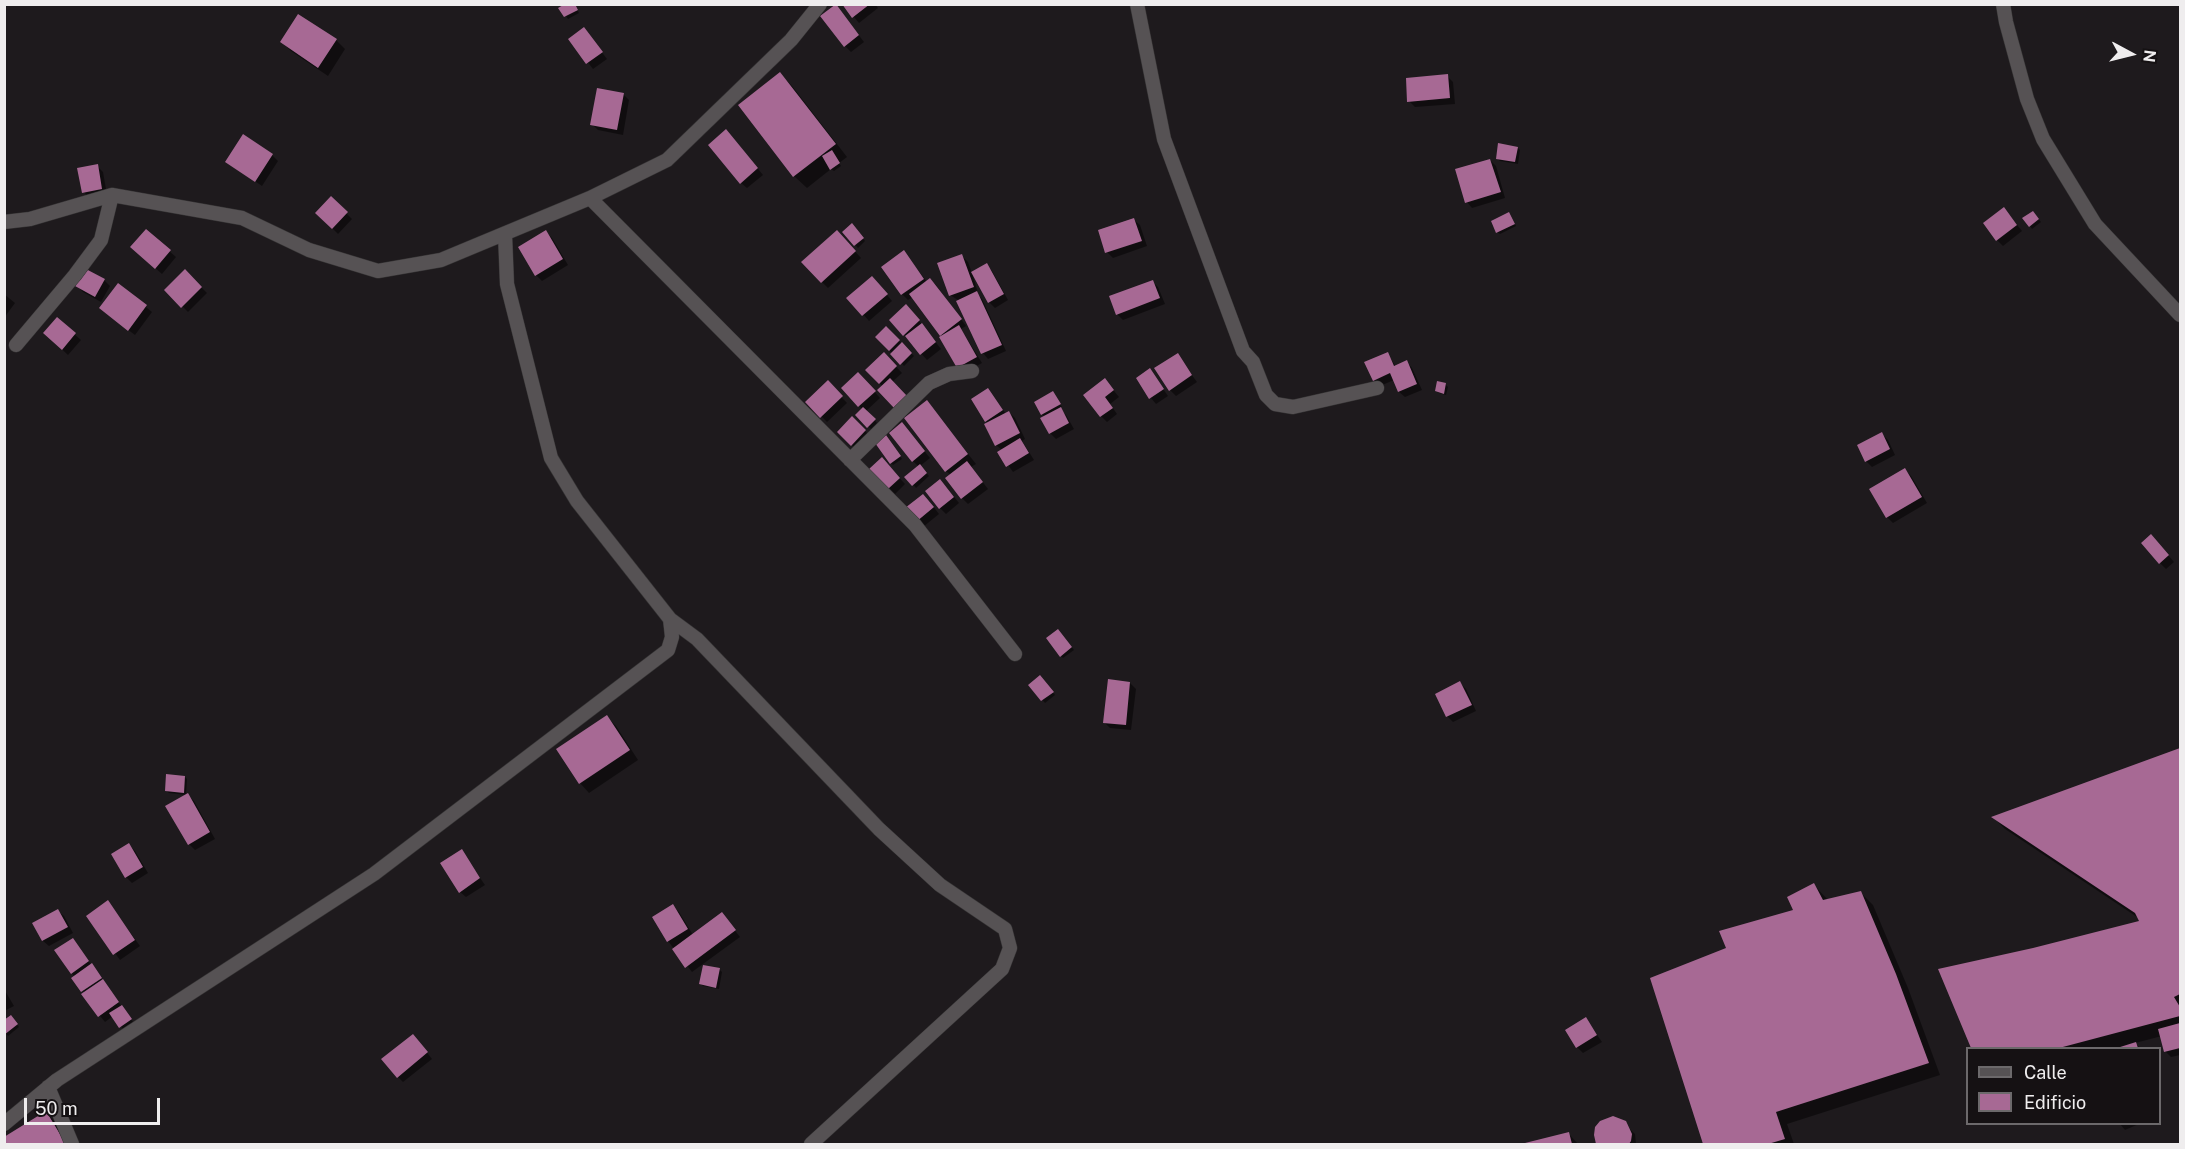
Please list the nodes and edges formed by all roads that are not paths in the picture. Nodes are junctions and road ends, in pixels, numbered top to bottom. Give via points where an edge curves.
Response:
1 (820, 4) edge
2 (1137, 4) edge
3 (2003, 4) edge
4 (112, 195) junction
5 (590, 198) junction
6 (4, 222) edge
7 (505, 234) junction
8 (2181, 315) edge
9 (16, 345) dead end
10 (972, 371) dead end
11 (1377, 388) dead end
12 (850, 460) junction
13 (670, 619) junction
14 (1015, 654) dead end
15 (48, 1087) junction
16 (4, 1124) edge
17 (72, 1144) edge
18 (811, 1144) edge

1 - 5 street via 790,40 667,160
2 - 11 street via 1164,139 1243,351 1253,362 1266,395 1275,404 1293,407
3 - 8 street via 2027,99 2043,139 2095,224
4 - 6 street via 30,219
4 - 7 street via 242,218 309,250 378,271 441,260
4 - 9 street via 101,240
5 - 7 street
5 - 12 street
7 - 13 street via 507,284 551,458 577,501
10 - 12 street via 949,374 929,383
12 - 14 street via 915,525
13 - 15 street via 672,637 668,650 374,874
13 - 18 street via 697,639 879,829 940,885 1005,929 1010,948 1002,969
15 - 16 street
15 - 17 street

